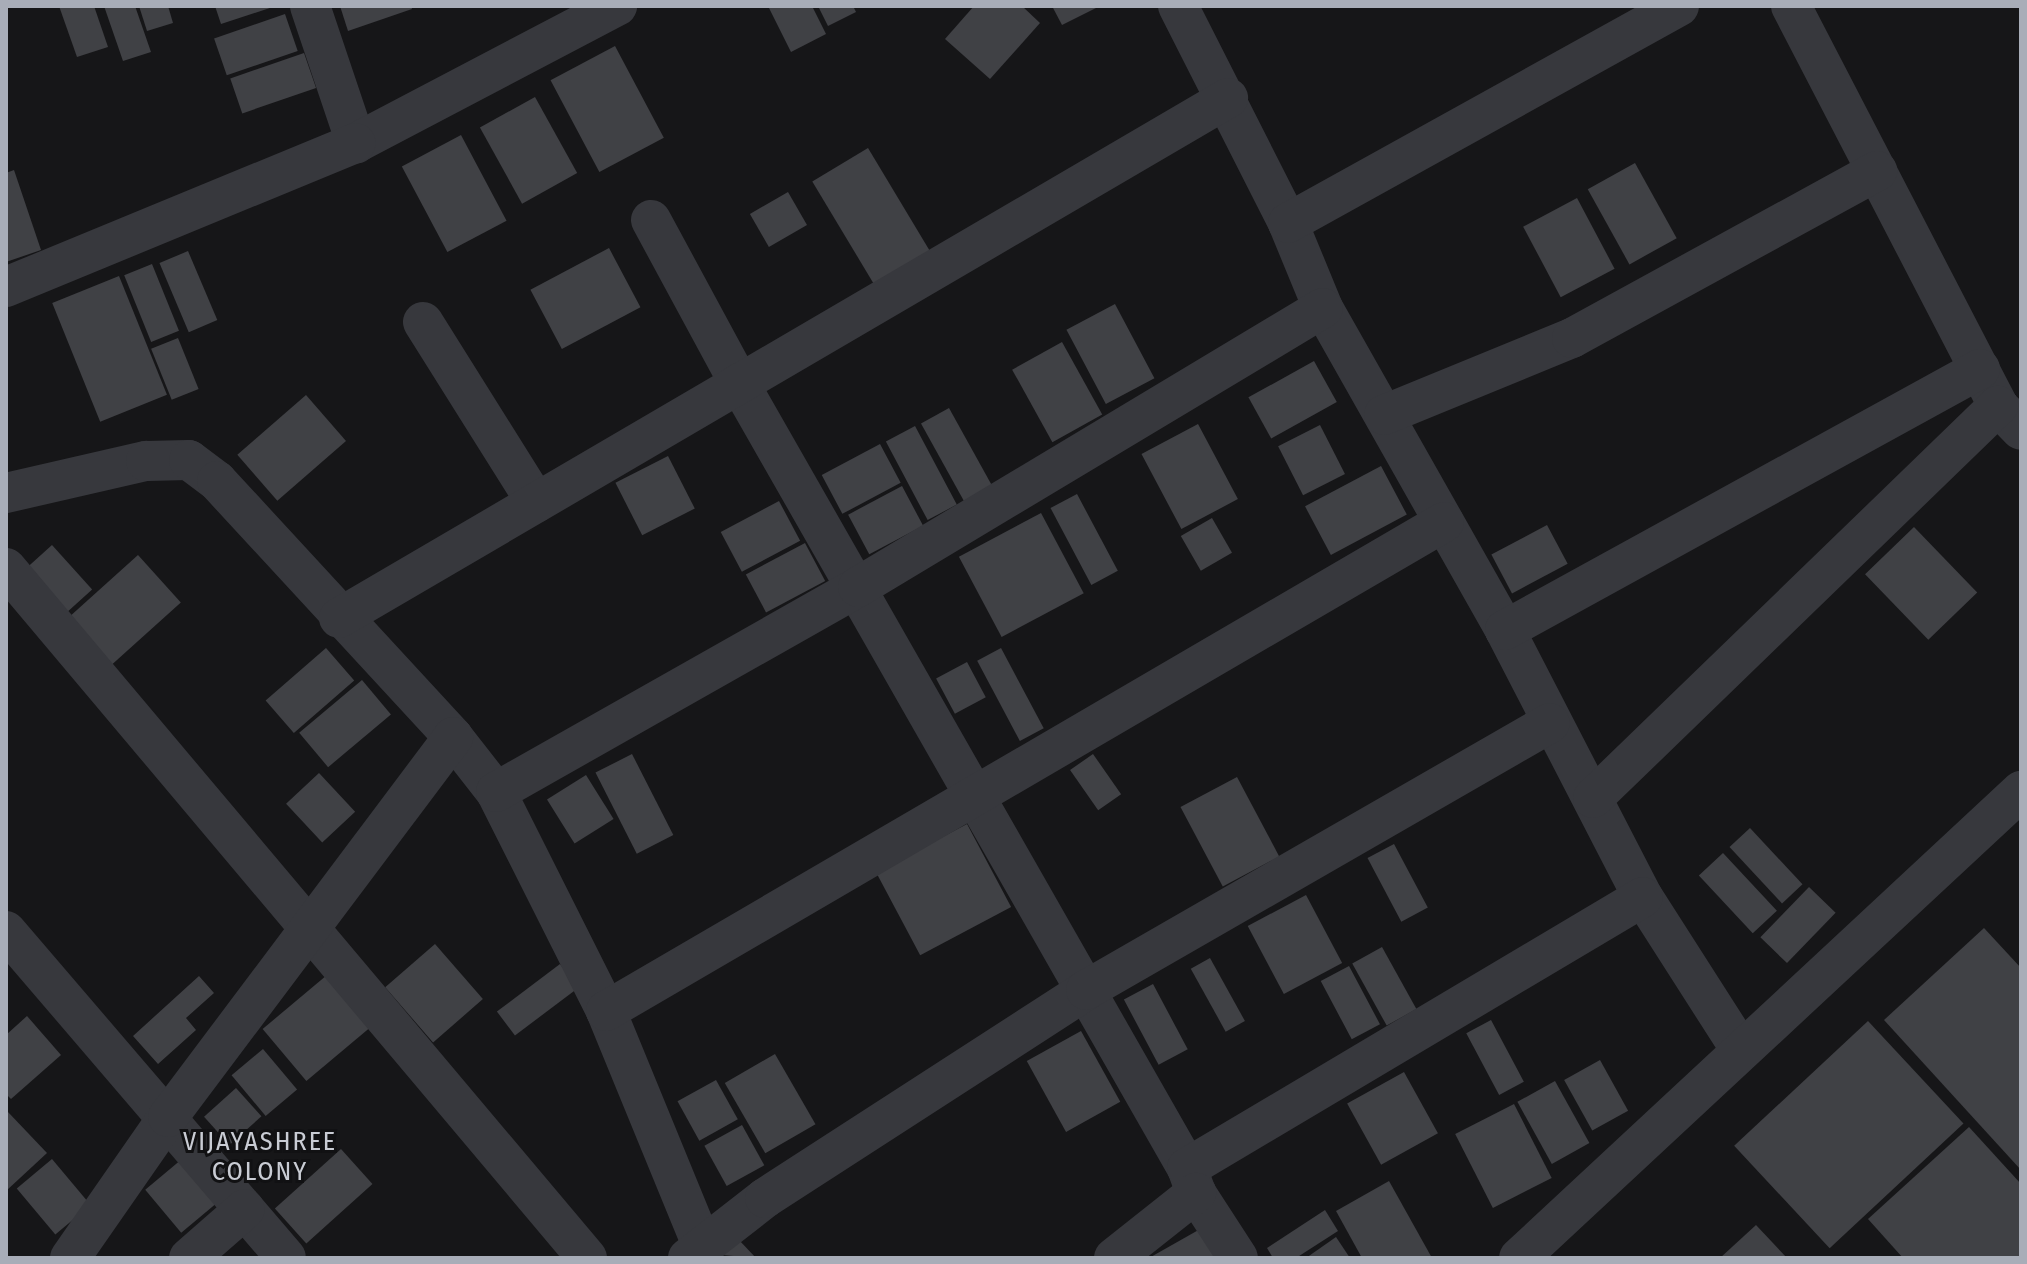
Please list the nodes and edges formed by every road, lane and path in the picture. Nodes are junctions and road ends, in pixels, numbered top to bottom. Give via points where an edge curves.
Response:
1 (310, 6) edge
2 (617, 6) edge
3 (1679, 6) edge
4 (1791, 6) edge
5 (1188, 10) edge
6 (1228, 98) junction
7 (356, 143) junction
8 (1877, 171) junction
9 (651, 220) dead end
10 (1288, 223) junction
11 (6, 287) edge
12 (1323, 308) junction
13 (423, 322) dead end
14 (1980, 369) junction
15 (739, 383) junction
16 (1384, 415) junction
17 (2009, 418) edge
18 (6, 493) edge
19 (536, 502) junction
20 (1444, 522) junction
21 (6, 568) edge
22 (858, 587) junction
23 (339, 618) junction
24 (1505, 630) junction
25 (1550, 723) junction
26 (453, 737) junction
27 (2021, 791) edge
28 (496, 792) junction
29 (974, 794) junction
30 (1593, 798) junction
31 (1643, 897) junction
32 (6, 931) edge
33 (310, 932) junction
34 (1086, 990) junction
35 (606, 1011) junction
36 (1741, 1050) junction
37 (168, 1117) junction
38 (1192, 1181) junction
39 (245, 1209) junction
40 (695, 1252) edge
41 (70, 1258) edge
42 (189, 1258) edge
43 (286, 1258) edge
44 (587, 1258) edge
45 (1114, 1258) edge
46 (1238, 1258) edge
47 (1519, 1258) edge

1 - 7 street
2 - 7 street
3 - 10 street
4 - 8 street
5 - 6 street
6 - 10 street
6 - 15 street
7 - 11 street
8 - 14 street
8 - 16 street via 1572,338
9 - 15 street
10 - 12 street
12 - 16 street
12 - 22 street
13 - 19 street
14 - 17 street
14 - 24 street
15 - 19 street
15 - 22 street
16 - 20 street
17 - 30 street
18 - 23 street via 146,461 189,460 217,481
19 - 23 street
20 - 24 street
20 - 29 street
21 - 33 street
22 - 28 street
22 - 29 street
23 - 26 street
24 - 25 street
25 - 30 street
25 - 34 street
26 - 28 street
26 - 33 street
27 - 36 street
28 - 35 street
29 - 34 street
29 - 35 street
30 - 31 street
31 - 36 street
31 - 38 street
32 - 37 street
33 - 37 street
33 - 44 street
34 - 38 street
34 - 40 street via 765,1198
35 - 40 street
36 - 47 street
37 - 39 street
37 - 41 street
38 - 45 street
38 - 46 street
39 - 42 street
39 - 43 street

